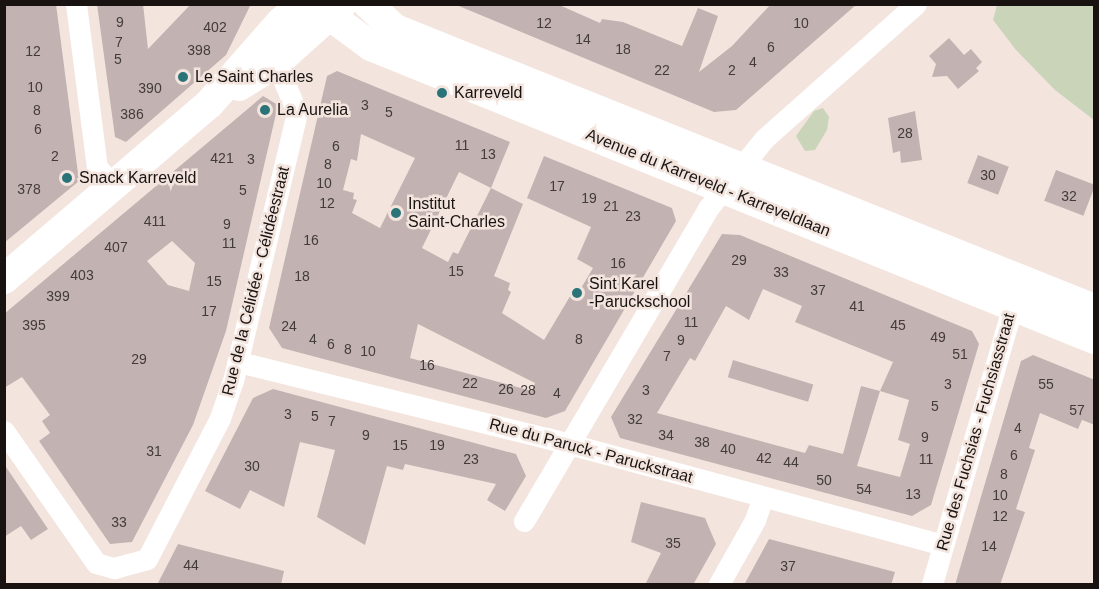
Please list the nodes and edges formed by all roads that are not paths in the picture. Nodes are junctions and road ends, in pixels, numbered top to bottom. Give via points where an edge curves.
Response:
1 (76, 4) edge
2 (368, 4) edge
3 (916, 4) edge
4 (321, 8) edge
5 (276, 63) junction
6 (209, 104) junction
7 (742, 166) junction
8 (113, 186) junction
9 (724, 189) junction
10 (4, 279) edge
11 (1016, 293) junction
12 (1095, 309) edge
13 (1095, 339) edge
14 (239, 362) junction
15 (4, 431) edge
16 (570, 444) junction
17 (763, 496) junction
18 (524, 521) dead end
19 (943, 545) junction
20 (113, 577) edge
21 (719, 585) edge
22 (932, 585) edge

1 - 8 street via 97,166
2 - 7 street, Avenue du Karreveld - Karreveldlaan via 395,29
3 - 7 street via 764,140
4 - 5 street
4 - 6 street via 281,22
4 - 9 street, Avenue du Karreveld - Karreveldlaan via 371,46
5 - 6 street
5 - 14 street, Rue de la Célidée - Célidéestraat via 297,112
6 - 8 street
7 - 9 street
7 - 11 street, Avenue du Karreveld - Karreveldlaan via 997,267
8 - 10 street
9 - 11 street, Avenue du Karreveld - Karreveldlaan
9 - 16 street via 709,207
11 - 12 street, Avenue du Karreveld - Karreveldlaan
11 - 13 street, Avenue du Karreveld - Karreveldlaan
11 - 19 street, Rue des Fuchsias - Fuchsiasstraat
14 - 16 street, Rue du Paruck - Paruckstraat
14 - 20 street, Rue de la Célidée - Célidéestraat via 220,418 147,559
15 - 20 street via 96,563
16 - 17 street, Rue du Paruck - Paruckstraat
16 - 18 street
17 - 19 street, Rue du Paruck - Paruckstraat
17 - 21 street via 755,520
19 - 22 street, Rue des Fuchsias - Fuchsiasstraat

